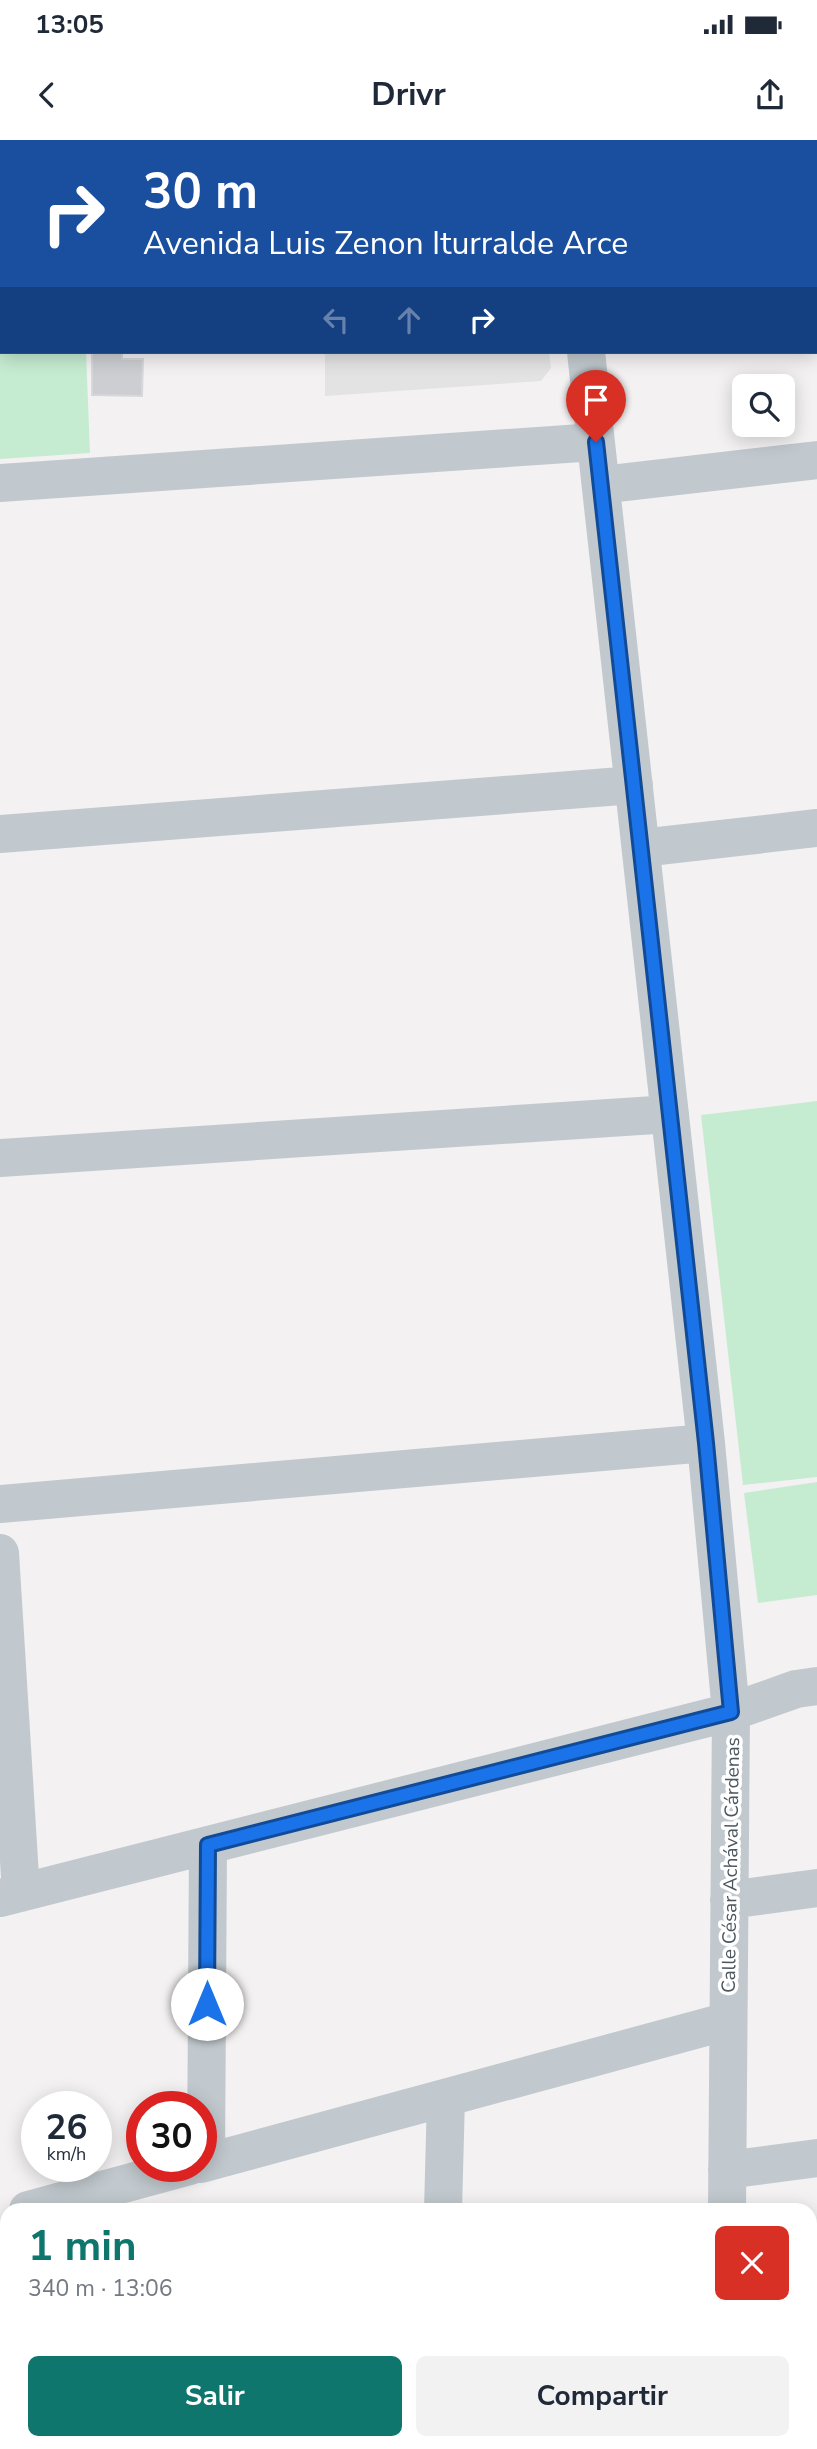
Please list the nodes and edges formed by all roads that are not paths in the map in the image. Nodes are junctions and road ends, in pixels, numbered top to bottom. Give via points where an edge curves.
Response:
1 (586, 354) edge
2 (596, 442) junction
3 (817, 460) edge
4 (0, 483) edge
5 (601, 485) junction
6 (634, 785) junction
7 (817, 828) edge
8 (0, 834) edge
9 (641, 848) junction
10 (670, 1114) junction
11 (0, 1158) edge
12 (706, 1443) junction
13 (0, 1504) edge
14 (0, 1553) edge
15 (817, 1686) edge
16 (731, 1712) junction
17 (208, 1845) junction
18 (817, 1888) edge
19 (10, 1895) edge
20 (729, 1900) junction
21 (729, 2021) junction
22 (201, 2091) edge
23 (446, 2098) junction
24 (817, 2158) edge
25 (217, 2159) edge
26 (727, 2170) junction
27 (132, 2182) edge
28 (54, 2203) edge
29 (443, 2203) edge
30 (726, 2203) edge

1 - 2 street, Calle César Achával Cárdenas
2 - 4 street
2 - 5 street, Calle César Achával Cárdenas
3 - 5 street
5 - 6 street, Calle César Achával Cárdenas
6 - 8 street
6 - 9 street, Calle César Achával Cárdenas
7 - 9 street
9 - 10 street, Calle César Achával Cárdenas
10 - 11 street
10 - 12 street, Calle César Achával Cárdenas
12 - 13 street
12 - 16 street, Calle César Achával Cárdenas
14 - 19 street
15 - 16 street
16 - 17 street
16 - 20 street, Calle César Achával Cárdenas
17 - 19 street
17 - 22 street
18 - 20 street
20 - 21 street, Calle César Achával Cárdenas
21 - 23 street
21 - 26 street, Calle César Achával Cárdenas
23 - 25 street
23 - 29 street
24 - 26 street
26 - 30 street, Calle César Achával Cárdenas
27 - 28 street

